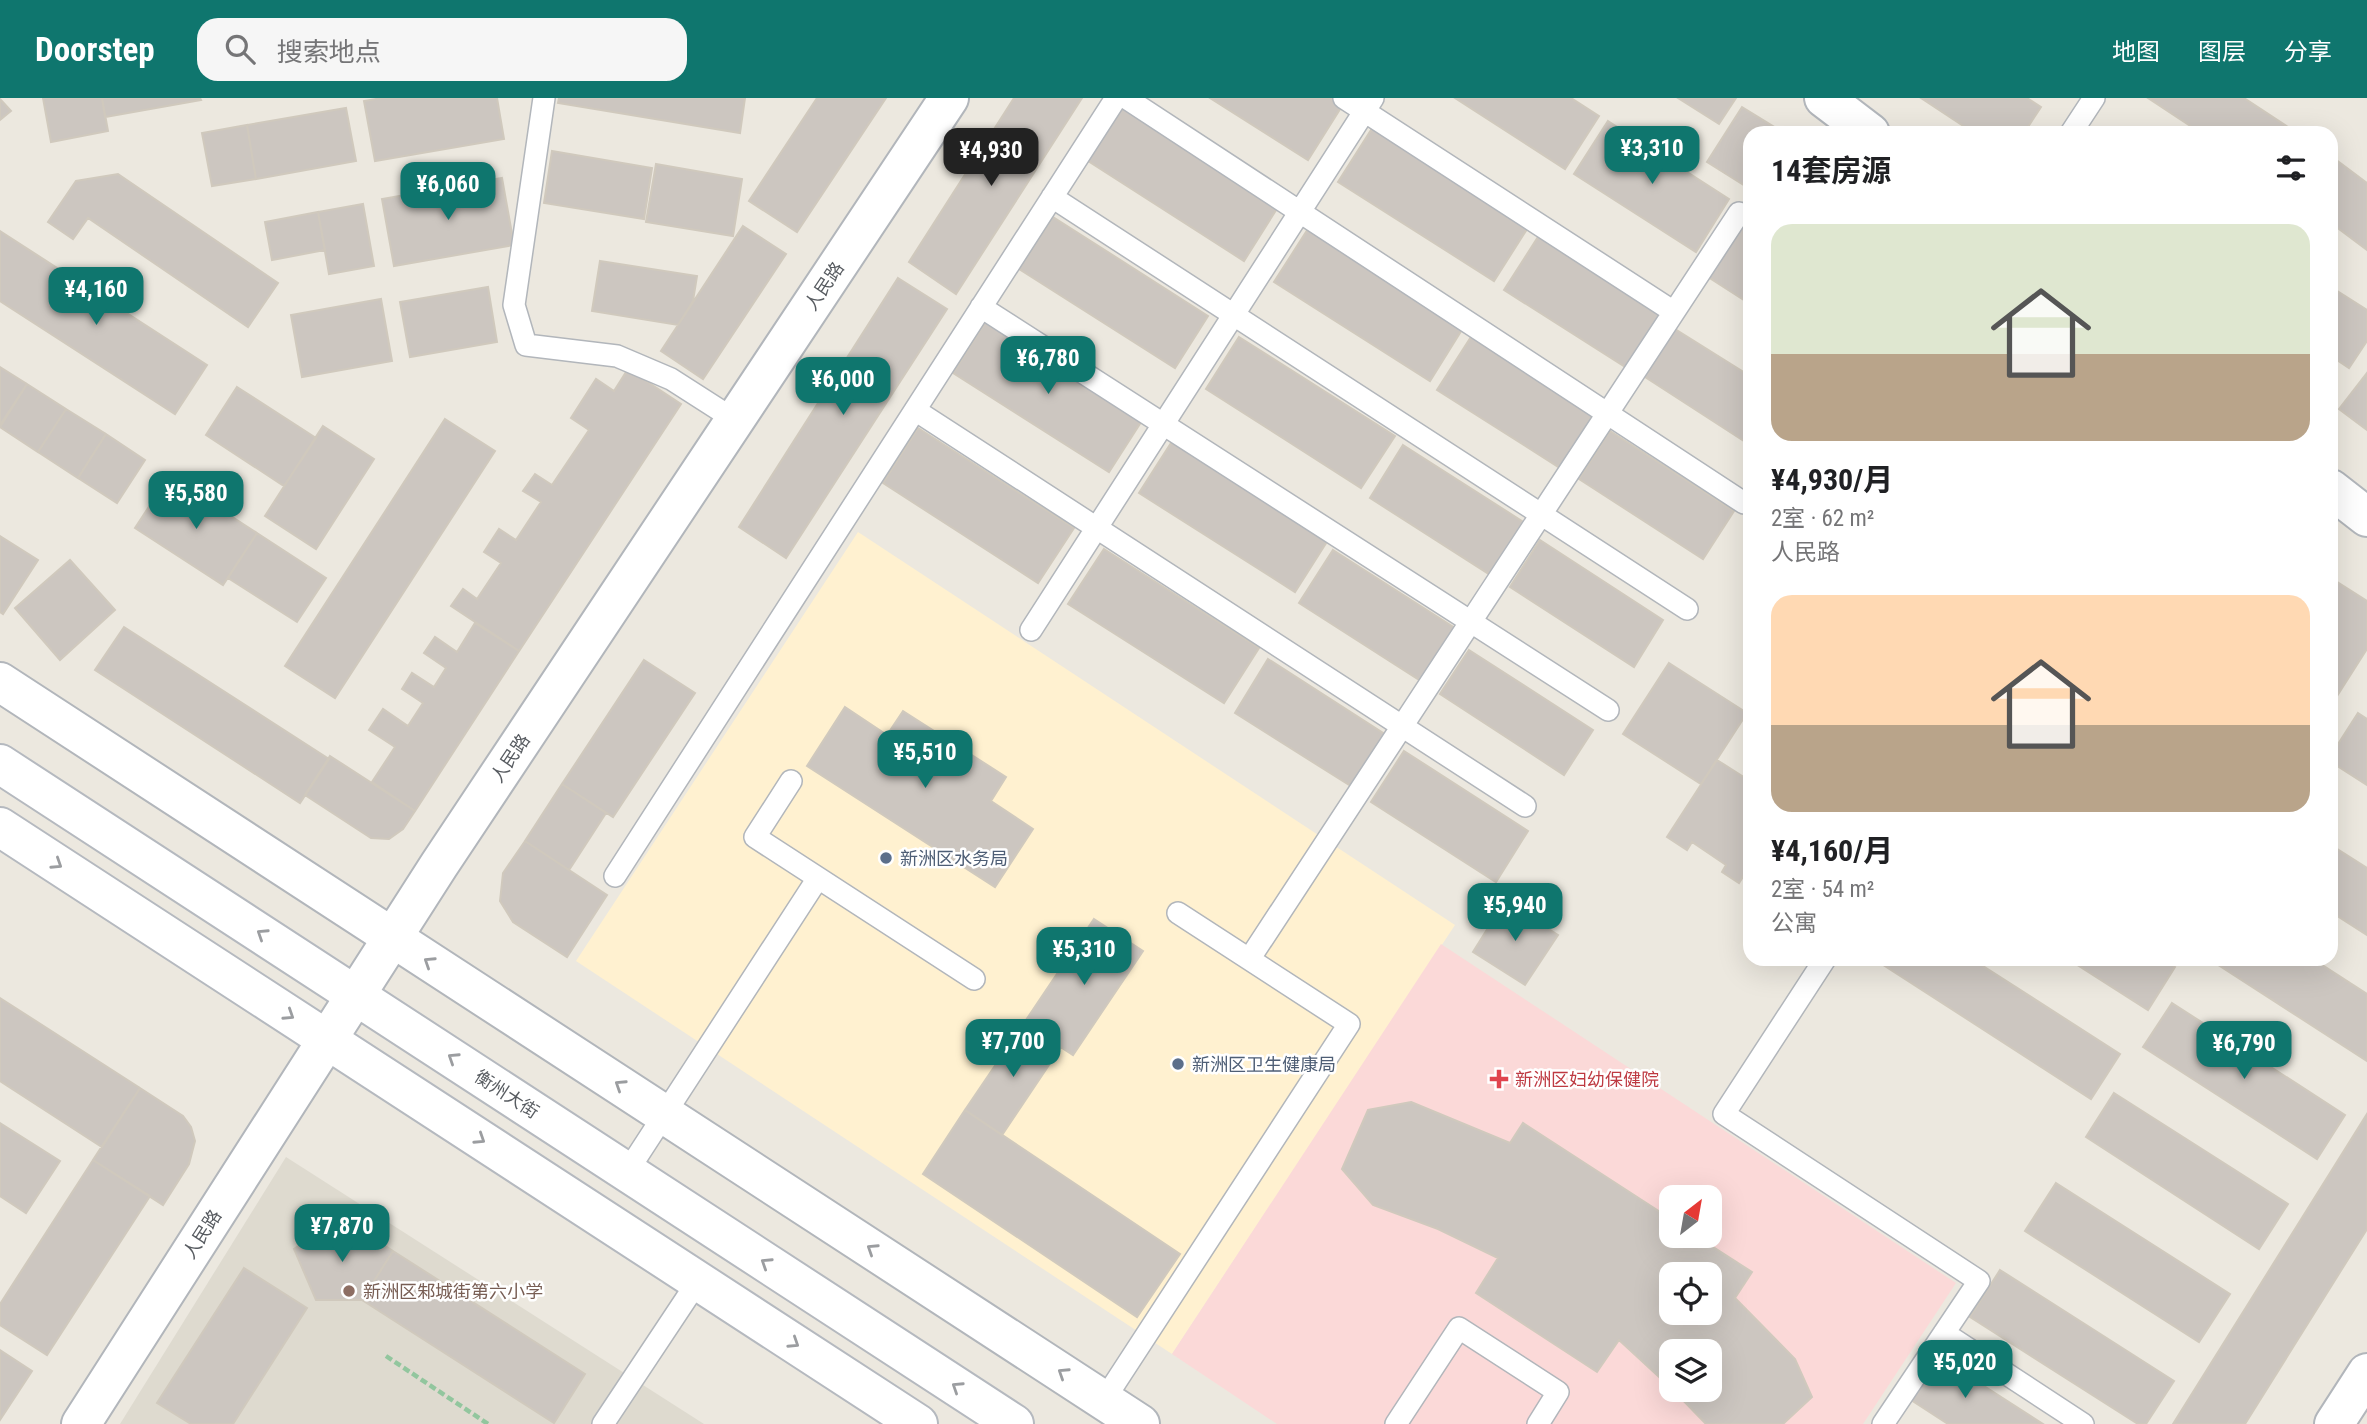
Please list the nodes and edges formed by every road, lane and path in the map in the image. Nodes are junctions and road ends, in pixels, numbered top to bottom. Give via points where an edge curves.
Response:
1 (544, 98) edge
2 (949, 98) edge
3 (1115, 98) edge
4 (1126, 98) edge
5 (1344, 98) edge
6 (1824, 98) edge
7 (2094, 98) edge
8 (1369, 104) edge
9 (1861, 126) edge
10 (2076, 126) edge
11 (1052, 197) junction
12 (1300, 212) junction
13 (1739, 213) dead end
14 (981, 307) junction
15 (1674, 312) junction
16 (1233, 315) junction
17 (915, 410) junction
18 (1608, 413) junction
19 (735, 420) junction
20 (1164, 424) junction
21 (2338, 494) edge
22 (1743, 502) edge
23 (1542, 514) junction
24 (2367, 517) edge
25 (1097, 528) junction
26 (1687, 609) dead end
27 (1471, 621) junction
28 (1031, 630) dead end
29 (0, 682) edge
30 (1608, 710) dead end
31 (1402, 726) junction
32 (0, 764) edge
33 (791, 781) dead end
34 (1525, 806) dead end
35 (0, 827) edge
36 (615, 876) dead end
37 (818, 878) junction
38 (1178, 913) dead end
39 (392, 938) junction
40 (1250, 958) junction
41 (1820, 966) edge
42 (974, 979) dead end
43 (356, 995) junction
44 (327, 1040) junction
45 (664, 1114) junction
46 (627, 1172) junction
47 (698, 1281) junction
48 (1944, 1333) junction
49 (386, 1356) dead end
50 (2367, 1373) edge
51 (1104, 1401) junction
52 (81, 1424) edge
53 (488, 1424) edge
54 (603, 1424) edge
55 (918, 1424) edge
56 (1014, 1424) edge
57 (1140, 1424) edge
58 (1396, 1424) edge
59 (1538, 1424) edge
60 (1883, 1424) edge
61 (2083, 1424) edge
62 (2334, 1424) edge

1 - 19 lane via 514,305 526,345 617,356 671,379
2 - 19 street, 人民路
3 - 11 lane
4 - 12 lane
5 - 8 lane
6 - 9 street
7 - 10 lane
8 - 12 lane
8 - 15 lane
11 - 14 lane
11 - 16 lane
12 - 16 lane
12 - 18 lane
13 - 15 lane
14 - 17 lane
14 - 20 lane
15 - 18 lane
16 - 20 lane
16 - 23 lane
17 - 25 lane
17 - 36 lane
18 - 22 lane
18 - 23 lane
19 - 39 street, 人民路
20 - 25 lane
20 - 27 lane
21 - 24 street
23 - 26 lane
23 - 27 lane
25 - 28 lane
25 - 31 lane
27 - 30 lane
27 - 31 lane
29 - 39 street
31 - 34 lane
31 - 40 lane
43 -> 32 street, 衡州大街
33 - 37 lane via 755,837
35 -> 44 street
37 - 42 lane
37 - 45 lane
38 - 40 lane
39 - 43 street, 人民路
45 -> 39 street
40 - 51 lane via 1349,1024
41 - 48 lane via 1724,1114 1979,1281
43 - 44 street, 人民路
46 -> 43 street, 衡州大街
44 -> 47 street
44 - 52 street, 人民路
45 - 46 lane
51 -> 45 street
56 -> 46 street, 衡州大街
47 - 54 lane
47 -> 55 street
48 - 60 lane
48 - 61 lane
49 - 53 path
50 - 62 street
51 - 57 street
58 - 59 lane via 1459,1328 1558,1392

